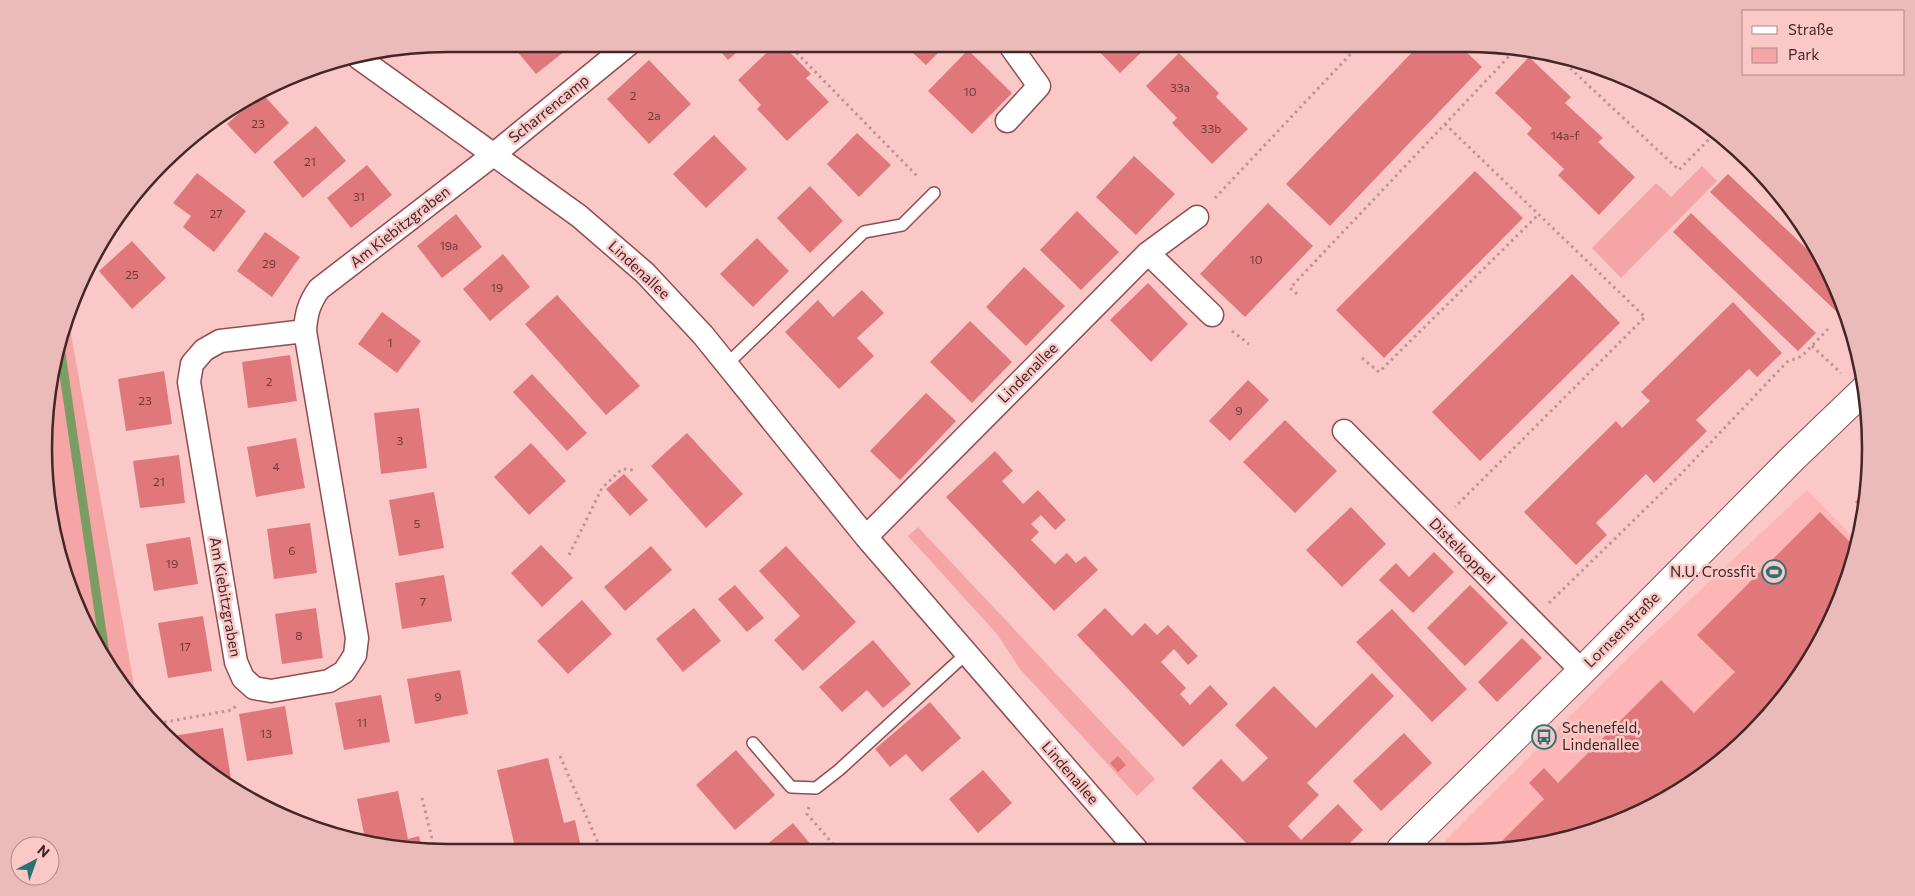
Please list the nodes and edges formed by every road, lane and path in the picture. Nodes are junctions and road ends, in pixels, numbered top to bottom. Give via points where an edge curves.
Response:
1 (619, 52) edge
2 (796, 52) edge
3 (1014, 52) edge
4 (1352, 52) edge
5 (1510, 55) edge
6 (364, 62) edge
7 (1567, 66) edge
8 (1007, 121) dead end
9 (1445, 124) junction
10 (1711, 137) edge
11 (493, 155) junction
12 (934, 193) joint
13 (1538, 215) junction
14 (1197, 217) joint
15 (1148, 252) junction
16 (1297, 294) dead end
17 (1212, 315) dead end
18 (1830, 327) dead end
19 (305, 331) junction
20 (1812, 346) junction
21 (1362, 358) dead end
22 (727, 364) junction
23 (1841, 373) dead end
24 (1859, 395) edge
25 (1344, 431) dead end
26 (634, 470) dead end
27 (1436, 525) junction
28 (866, 537) junction
29 (569, 555) dead end
30 (1530, 620) junction
31 (966, 654) junction
32 (1582, 671) junction
33 (254, 688) junction
34 (163, 722) edge
35 (753, 743) dead end
36 (560, 756) dead end
37 (816, 788) junction
38 (422, 798) dead end
39 (433, 843) edge
40 (598, 844) edge
41 (833, 844) edge
42 (1131, 844) edge
43 (1406, 844) edge

1 - 11 street, Scharrencamp
2 - 12 path
3 - 8 street via 1039,86
4 - 14 path
5 - 9 path
6 - 11 street, Lindenallee
7 - 10 path via 1679,170
9 - 13 path
9 - 16 path via 1290,288
11 - 19 street, Am Kiebitzgraben via 320,289 306,315
11 - 22 street, Lindenallee via 579,216 645,273
12 - 22 lane via 902,225 864,232
13 - 21 path via 1379,372
13 - 27 path via 1645,317
14 - 15 street, Lindenallee
15 - 17 street
15 - 28 street, Lindenallee
18 - 20 path
19 - 33 street, Am Kiebitzgraben via 357,638 355,656 344,672 329,681 271,691
19 - 33 street, Am Kiebitzgraben via 220,340 204,350 192,364 190,382 236,662 243,678
20 - 23 path
20 - 30 path via 1802,356 1787,362 1678,477
22 - 28 street, Lindenallee
24 - 32 street, Lornsenstraße
25 - 27 street, Distelkoppel
26 - 29 path via 622,469 602,488
27 - 30 street, Distelkoppel
28 - 31 street, Lindenallee
30 - 32 street, Distelkoppel
31 - 37 lane
31 - 42 street, Lindenallee
32 - 43 street, Lornsenstraße
33 - 34 path via 232,710
35 - 37 lane via 791,787
36 - 40 path
37 - 41 path via 807,814
38 - 39 path

